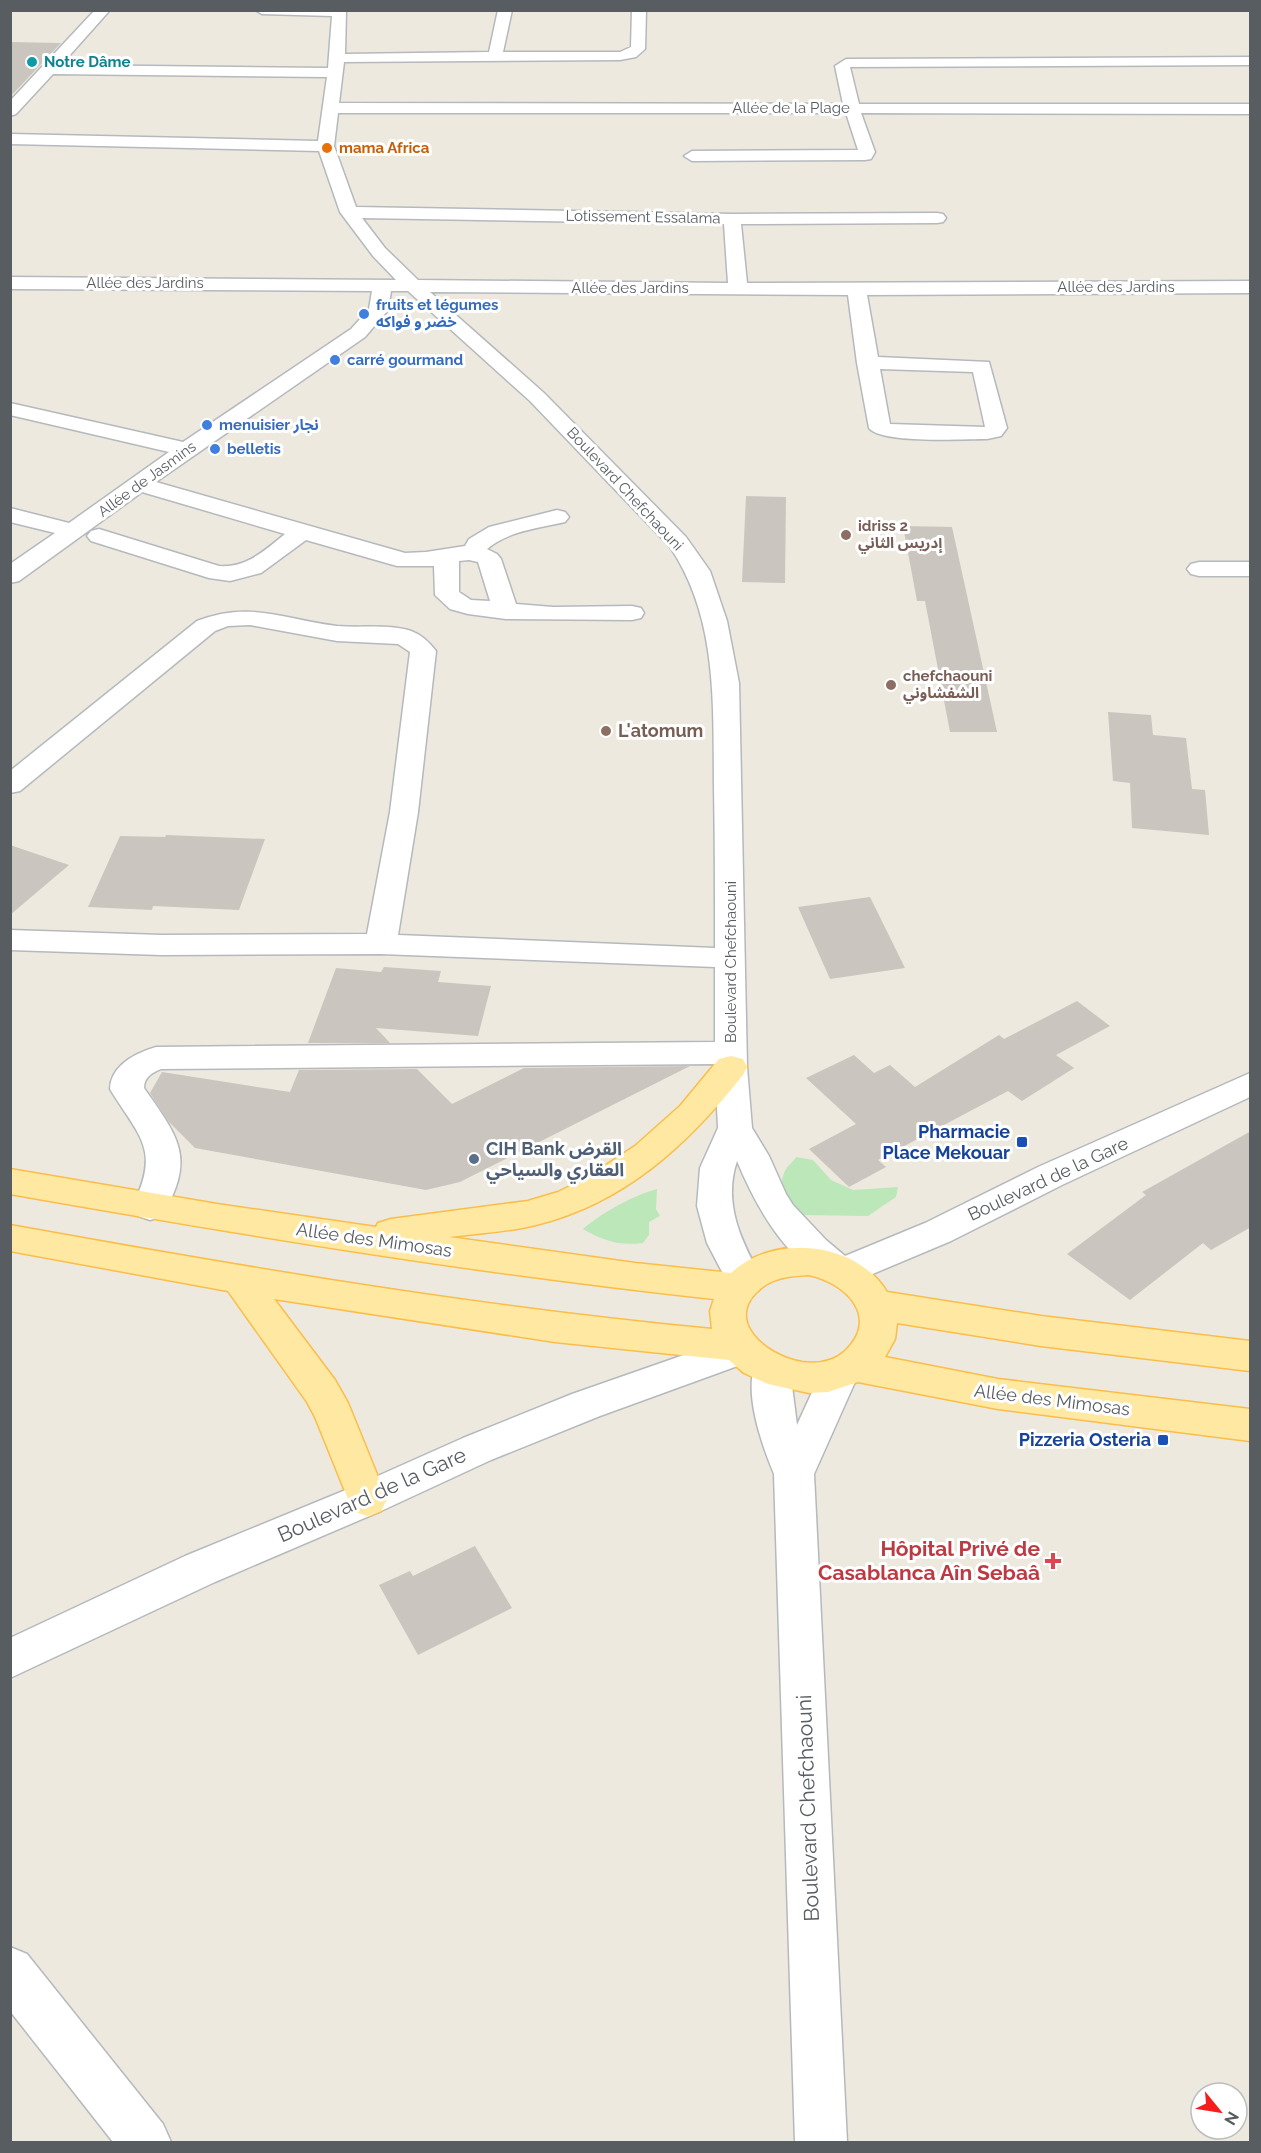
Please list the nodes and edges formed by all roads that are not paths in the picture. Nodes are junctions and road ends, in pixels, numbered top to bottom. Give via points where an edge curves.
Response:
1 (103, 10) edge
2 (262, 10) edge
3 (505, 10) edge
4 (639, 10) edge
5 (339, 11) edge
6 (63, 53) junction
7 (495, 57) junction
8 (1251, 61) edge
9 (336, 66) junction
10 (47, 69) junction
11 (108, 69) junction
12 (27, 92) junction
13 (331, 108) junction
14 (852, 109) junction
15 (1251, 109) edge
16 (10, 111) edge
17 (10, 139) edge
18 (326, 146) junction
19 (692, 156) dead end
20 (349, 212) junction
21 (937, 218) dead end
22 (732, 219) junction
23 (10, 283) edge
24 (382, 285) junction
25 (414, 287) junction
26 (1251, 287) edge
27 (855, 288) junction
28 (738, 289) junction
29 (867, 363) junction
30 (10, 409) edge
31 (188, 449) junction
32 (139, 484) junction
33 (10, 514) edge
34 (557, 517) dead end
35 (75, 531) junction
36 (302, 532) junction
37 (99, 537) dead end
38 (473, 552) junction
39 (447, 557) junction
40 (1198, 569) dead end
41 (1251, 569) edge
42 (10, 576) edge
43 (506, 612) junction
44 (632, 613) dead end
45 (10, 785) edge
46 (10, 940) edge
47 (381, 944) junction
48 (731, 958) junction
49 (731, 1060) junction
50 (1251, 1084) edge
51 (735, 1128) junction
52 (10, 1181) edge
53 (150, 1206) junction
54 (355, 1236) junction
55 (10, 1238) edge
56 (839, 1270) junction
57 (239, 1279) junction
58 (741, 1285) junction
59 (876, 1305) junction
60 (750, 1356) junction
61 (1251, 1356) edge
62 (847, 1369) junction
63 (1251, 1425) edge
64 (794, 1474) junction
65 (367, 1499) junction
66 (10, 1659) edge
67 (10, 1971) edge
68 (145, 2142) edge
69 (821, 2142) edge

1 - 6 street
2 - 5 street
3 - 7 street
4 - 7 street via 638,49 631,54
5 - 9 street, Boulevard Chefchaouni
6 - 10 street
6 - 11 street via 101,60
7 - 9 street
8 - 14 street via 855,61 842,66
9 - 11 street
9 - 13 street, Boulevard Chefchaouni
10 - 11 street
10 - 12 street
11 - 12 street
12 - 16 street
13 - 14 street, Allée de la Plage
13 - 18 street, Boulevard Chefchaouni
14 - 15 street, Allée de la Plage
14 - 19 street via 865,155
17 - 18 street
18 - 20 street, Boulevard Chefchaouni
20 - 22 street, Lotissement Essalama
20 - 25 street, Boulevard Chefchaouni via 379,252
21 - 22 street, Lotissement Essalama
22 - 28 street
23 - 24 street, Allée des Jardins
24 - 25 street, Allée des Jardins
24 - 31 street, Allée de Jasmins via 378,310 358,333
25 - 28 street, Allée des Jardins
25 - 48 street, Boulevard Chefchaouni via 537,397 678,542 698,572 715,621 726,683
26 - 27 street, Allée des Jardins
27 - 28 street, Allée des Jardins
27 - 29 street
29 - 29 street via 880,428 884,431 987,433 996,428 982,366
30 - 31 street
31 - 32 street, Allée de Jasmins
32 - 35 street, Allée de Jasmins
32 - 36 street
33 - 35 street
34 - 38 street via 494,533 478,543
35 - 42 street, Allée de Jasmins
36 - 37 street via 252,570 233,575
36 - 39 street via 397,559
38 - 39 street
38 - 43 street via 489,560
39 - 43 street via 445,589 452,600 478,609
40 - 41 street
43 - 44 street
45 - 47 street via 206,626 224,619 250,618 337,633 403,637 423,651 404,812
46 - 47 street via 160,945
47 - 48 street
48 - 49 street, Boulevard Chefchaouni
49 - 51 street, Boulevard Chefchaouni
49 - 53 street via 156,1058 139,1066 127,1081 127,1089 157,1134 166,1159 160,1190
49 - 54 main road via 705,1101 678,1130 596,1191 538,1212
50 - 56 street, Boulevard de la Gare via 938,1232
51 - 56 street, Boulevard Chefchaouni via 780,1214
51 - 58 street via 720,1155 713,1193 715,1215
52 - 53 main road, Allée des Mimosas
53 - 54 main road, Allée des Mimosas
54 - 58 main road, Allée des Mimosas via 635,1277
55 - 57 main road
56 - 58 main road via 808,1261 782,1263
56 - 59 main road via 864,1287
57 - 60 main road
57 - 65 main road via 321,1391
58 - 60 main road via 730,1301 728,1317 730,1331
59 - 61 main road via 1019,1328
59 - 62 main road via 877,1338 868,1353
60 - 62 main road via 801,1378 818,1378
60 - 64 street, Boulevard Chefchaouni
60 - 65 street, Boulevard de la Gare via 535,1424
62 - 63 main road, Allée des Mimosas via 998,1394
62 - 64 street, Boulevard Chefchaouni
64 - 69 street, Boulevard Chefchaouni
65 - 66 street, Boulevard de la Gare via 200,1569
67 - 68 street

